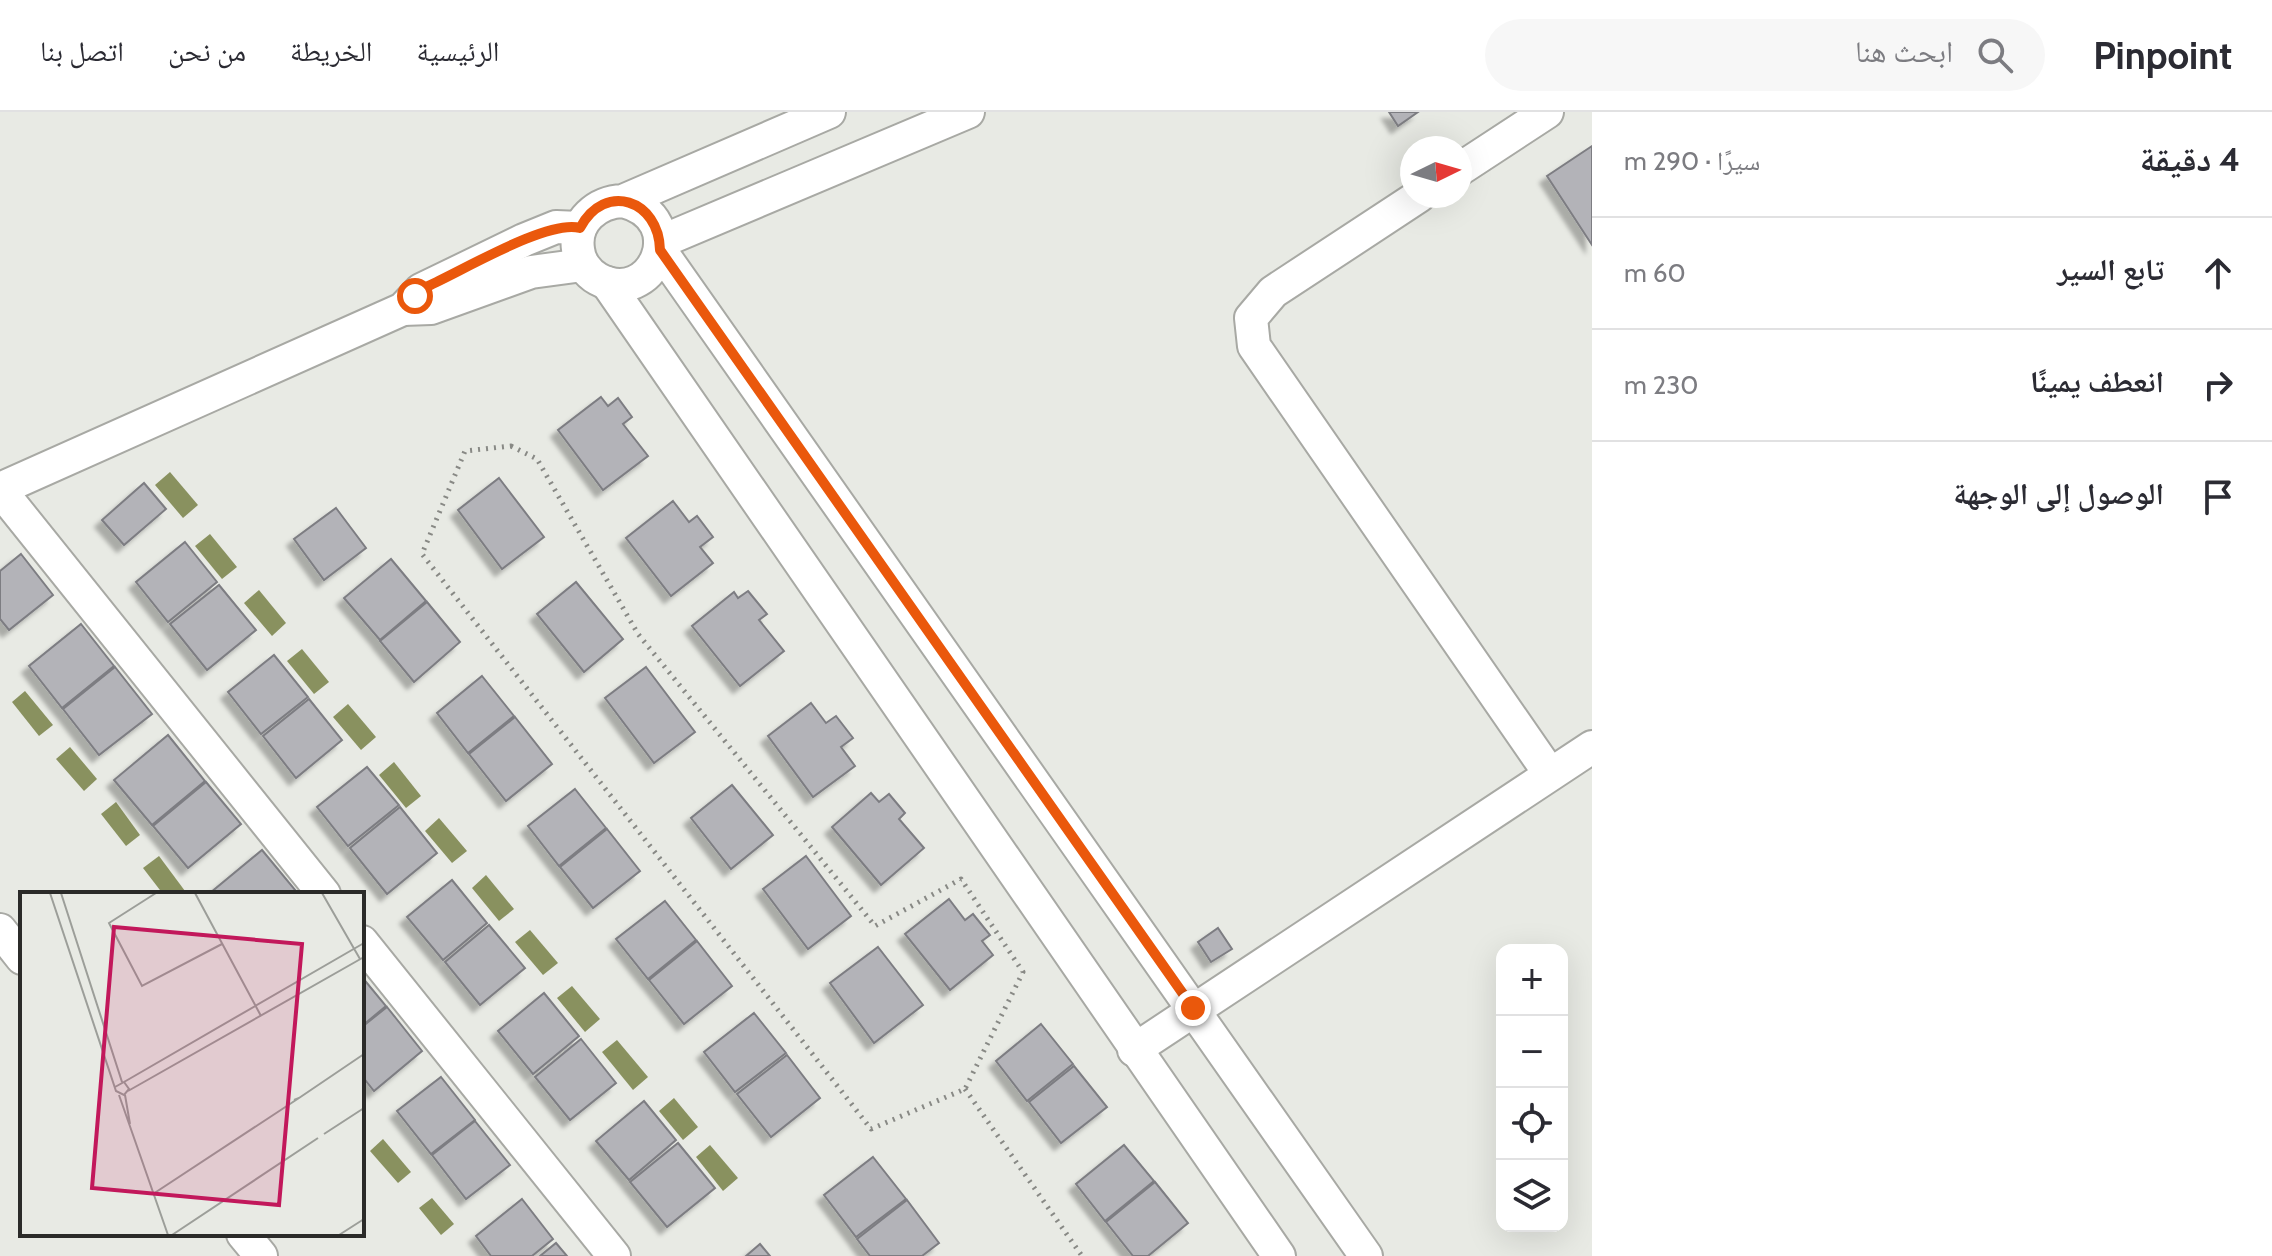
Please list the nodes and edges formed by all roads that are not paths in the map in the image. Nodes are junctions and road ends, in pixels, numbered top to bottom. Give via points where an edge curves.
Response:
1 (829, 112) edge
2 (968, 112) edge
3 (1547, 112) edge
4 (1472, 161) edge
5 (623, 201) junction
6 (1401, 208) edge
7 (580, 228) junction
8 (660, 246) junction
9 (595, 274) junction
10 (403, 309) junction
11 (0, 490) edge
12 (1592, 747) edge
13 (1550, 774) junction
14 (322, 892) edge
15 (0, 930) edge
16 (364, 944) edge
17 (20, 955) edge
18 (1193, 1008) junction
19 (1134, 1050) junction
20 (245, 1236) edge
21 (261, 1256) edge
22 (614, 1256) edge
23 (1279, 1256) edge
24 (1366, 1256) edge

1 - 5 street
2 - 8 street
3 - 4 street
5 - 7 street via 601,205
5 - 8 street via 647,212
6 - 13 street via 1273,292 1251,318 1254,346
7 - 9 street via 577,247
7 - 10 street via 556,227 524,240 421,290
8 - 9 street via 656,263 635,282
8 - 18 street
9 - 10 street via 531,272 431,308
9 - 19 street
10 - 11 street
11 - 14 street
12 - 13 street
13 - 18 street
15 - 17 street
16 - 22 street
18 - 19 street
18 - 24 street
19 - 23 street
20 - 21 street

